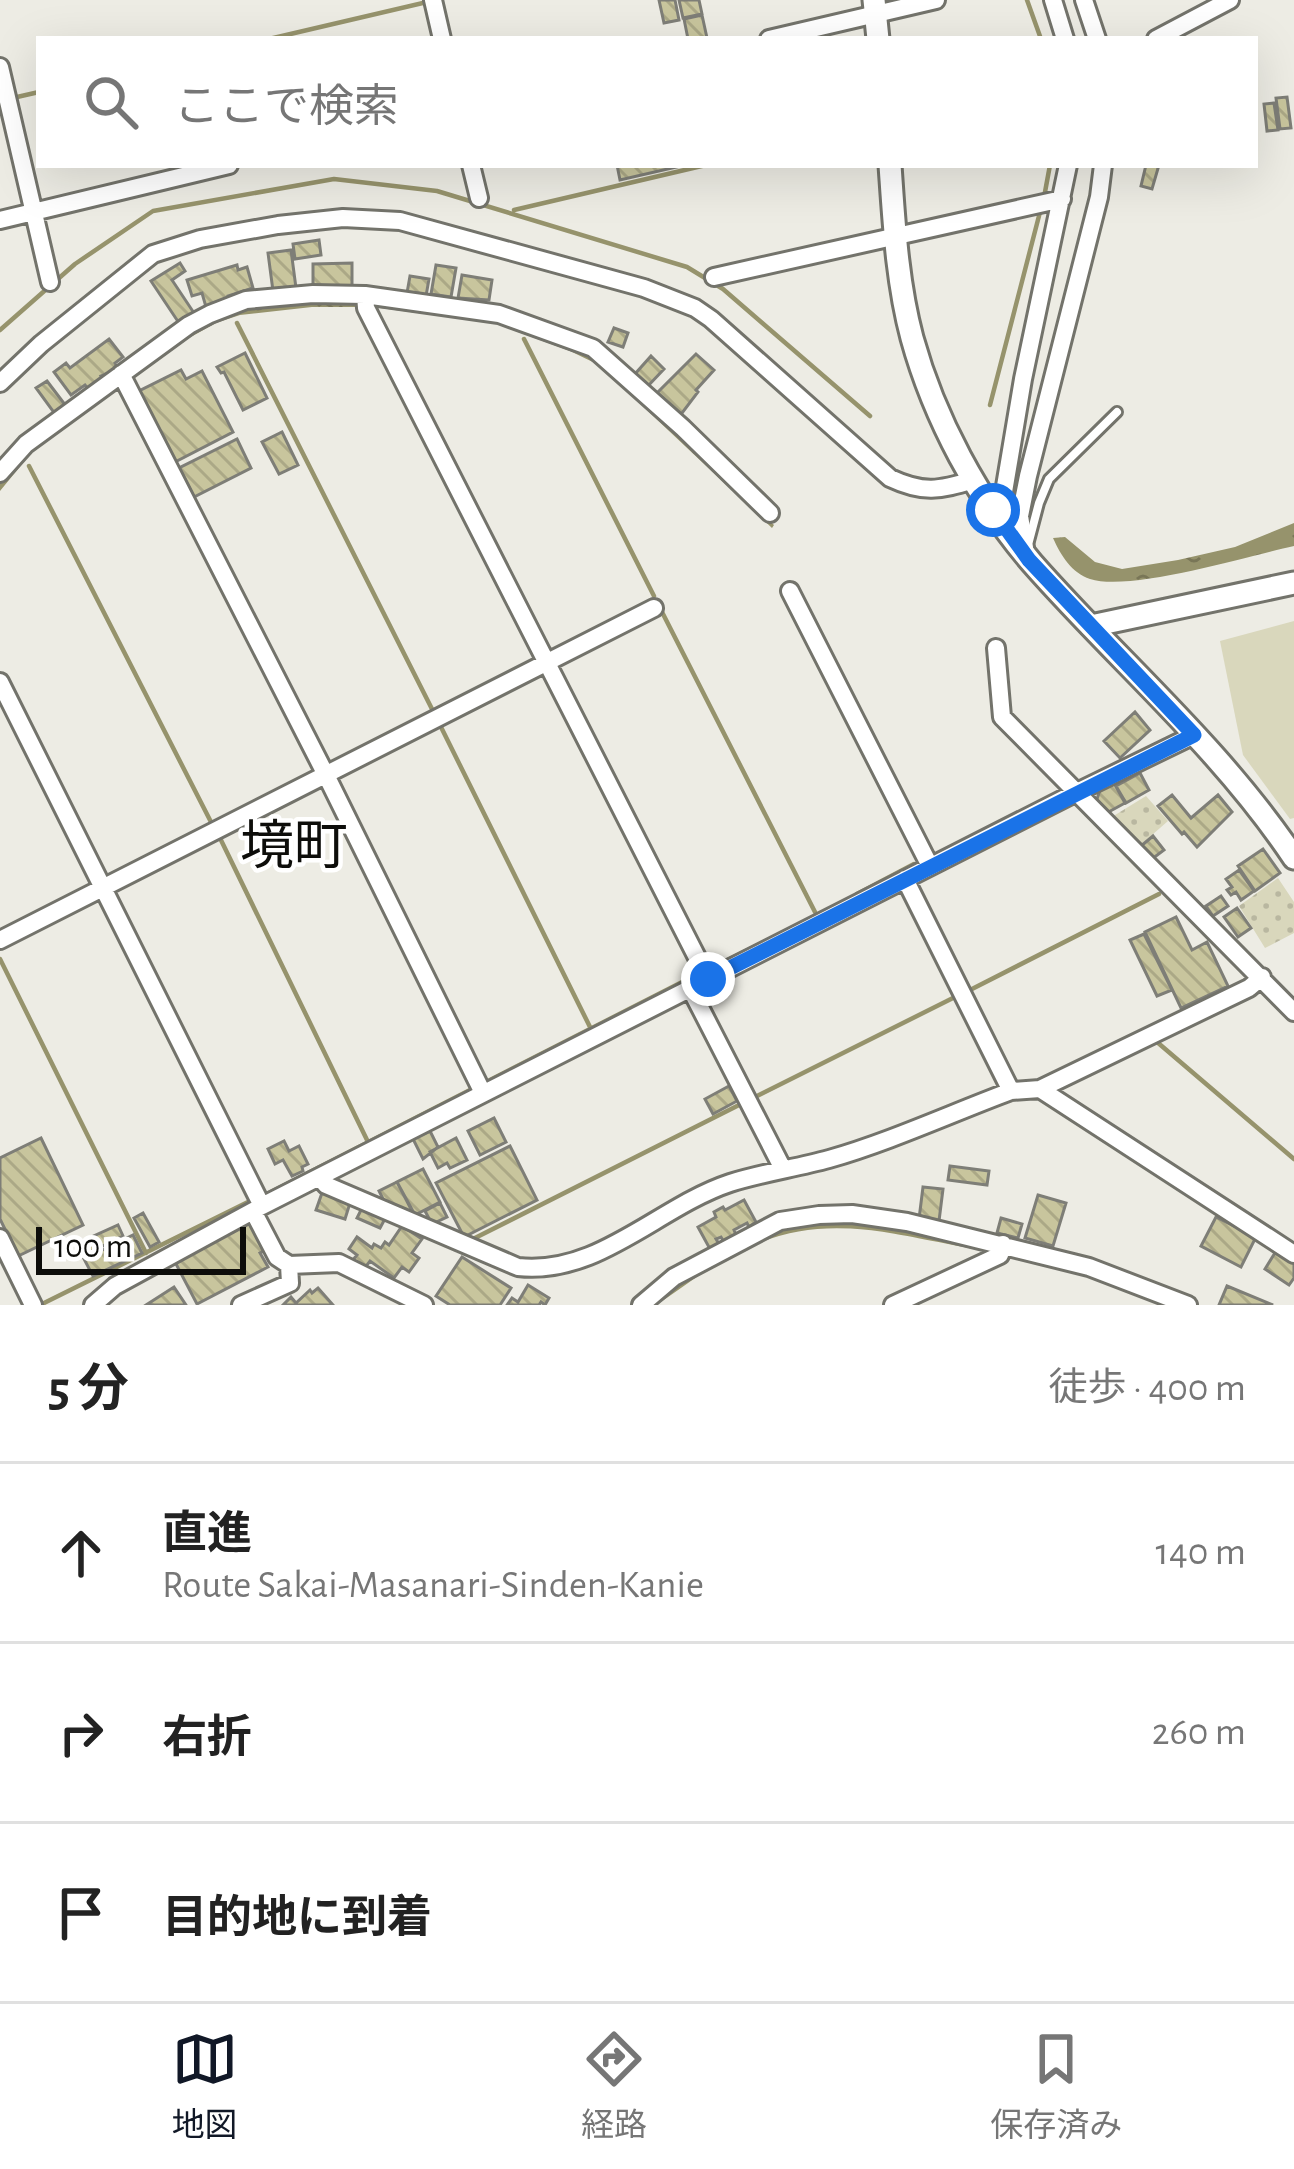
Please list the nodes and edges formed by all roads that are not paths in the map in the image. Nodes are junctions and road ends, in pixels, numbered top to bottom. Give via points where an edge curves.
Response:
1 (936, 0) edge
2 (1052, 0) edge
3 (1084, 0) edge
4 (1230, 0) edge
5 (434, 3) edge
6 (875, 7) edge
7 (441, 36) edge
8 (780, 36) edge
9 (1064, 36) edge
10 (1096, 36) edge
11 (1162, 36) edge
12 (0, 68) edge
13 (216, 168) edge
14 (472, 168) edge
15 (890, 168) edge
16 (1067, 168) edge
17 (1103, 168) edge
18 (479, 198) dead end
19 (1062, 199) junction
20 (33, 212) junction
21 (0, 220) edge
22 (896, 236) junction
23 (714, 277) dead end
24 (50, 282) dead end
25 (366, 301) junction
26 (123, 379) junction
27 (0, 383) edge
28 (1117, 412) dead end
29 (0, 472) edge
30 (974, 480) junction
31 (993, 510) junction
32 (770, 513) dead end
33 (1025, 554) junction
34 (1294, 583) edge
35 (790, 591) dead end
36 (654, 608) dead end
37 (1091, 626) junction
38 (996, 648) dead end
39 (547, 662) junction
40 (0, 682) edge
41 (1194, 735) junction
42 (326, 775) junction
43 (1075, 793) junction
44 (1294, 858) edge
45 (930, 866) junction
46 (905, 879) junction
47 (104, 887) junction
48 (0, 940) edge
49 (1262, 977) junction
50 (708, 979) junction
51 (690, 988) junction
52 (1294, 1012) edge
53 (1040, 1089) junction
54 (1011, 1091) junction
55 (483, 1093) junction
56 (783, 1169) junction
57 (319, 1177) junction
58 (258, 1209) junction
59 (0, 1238) edge
60 (1003, 1244) junction
61 (1294, 1254) edge
62 (289, 1271) junction
63 (33, 1305) edge
64 (93, 1305) edge
65 (241, 1305) edge
66 (424, 1305) edge
67 (640, 1305) edge
68 (893, 1305) edge
69 (1188, 1305) edge

1 - 6 street
2 - 9 street
3 - 10 street
4 - 11 street
5 - 7 street
6 - 8 street
12 - 20 street
13 - 20 street
14 - 18 street
15 - 22 main road
16 - 19 street
17 - 33 street via 1024,496
19 - 22 street
19 - 31 street via 1003,498
20 - 21 street
20 - 24 street
22 - 23 street
22 - 30 main road via 912,338
25 - 26 street via 313,294 247,300 189,325
25 - 32 street via 499,314 593,348
25 - 39 street
26 - 29 street via 26,444
26 - 42 street
27 - 30 street via 153,254 278,225 400,221 670,296 711,319 890,478 928,490
28 - 33 lane via 1048,479
30 - 31 main road
31 - 33 main road
33 - 37 main road
34 - 37 main road
35 - 45 street
36 - 39 street
37 - 41 main road
38 - 43 street via 1002,717
39 - 42 street
39 - 50 street
40 - 47 street
41 - 43 street
41 - 44 main road
42 - 47 street
42 - 55 street
43 - 45 street
43 - 49 street
45 - 46 street
46 - 50 street
46 - 54 street
47 - 48 street
47 - 58 street
49 - 52 street
49 - 53 street
50 - 51 street
51 - 55 street
51 - 56 street
53 - 54 street
53 - 61 street
54 - 56 street
55 - 57 street
56 - 57 street via 727,1184 590,1258 541,1270 518,1267
57 - 58 street
58 - 62 street
58 - 64 street
59 - 63 street
60 - 67 street via 852,1214 780,1221 674,1277
60 - 68 street via 1000,1255
60 - 69 street
62 - 65 street via 290,1283
62 - 66 street via 339,1263

